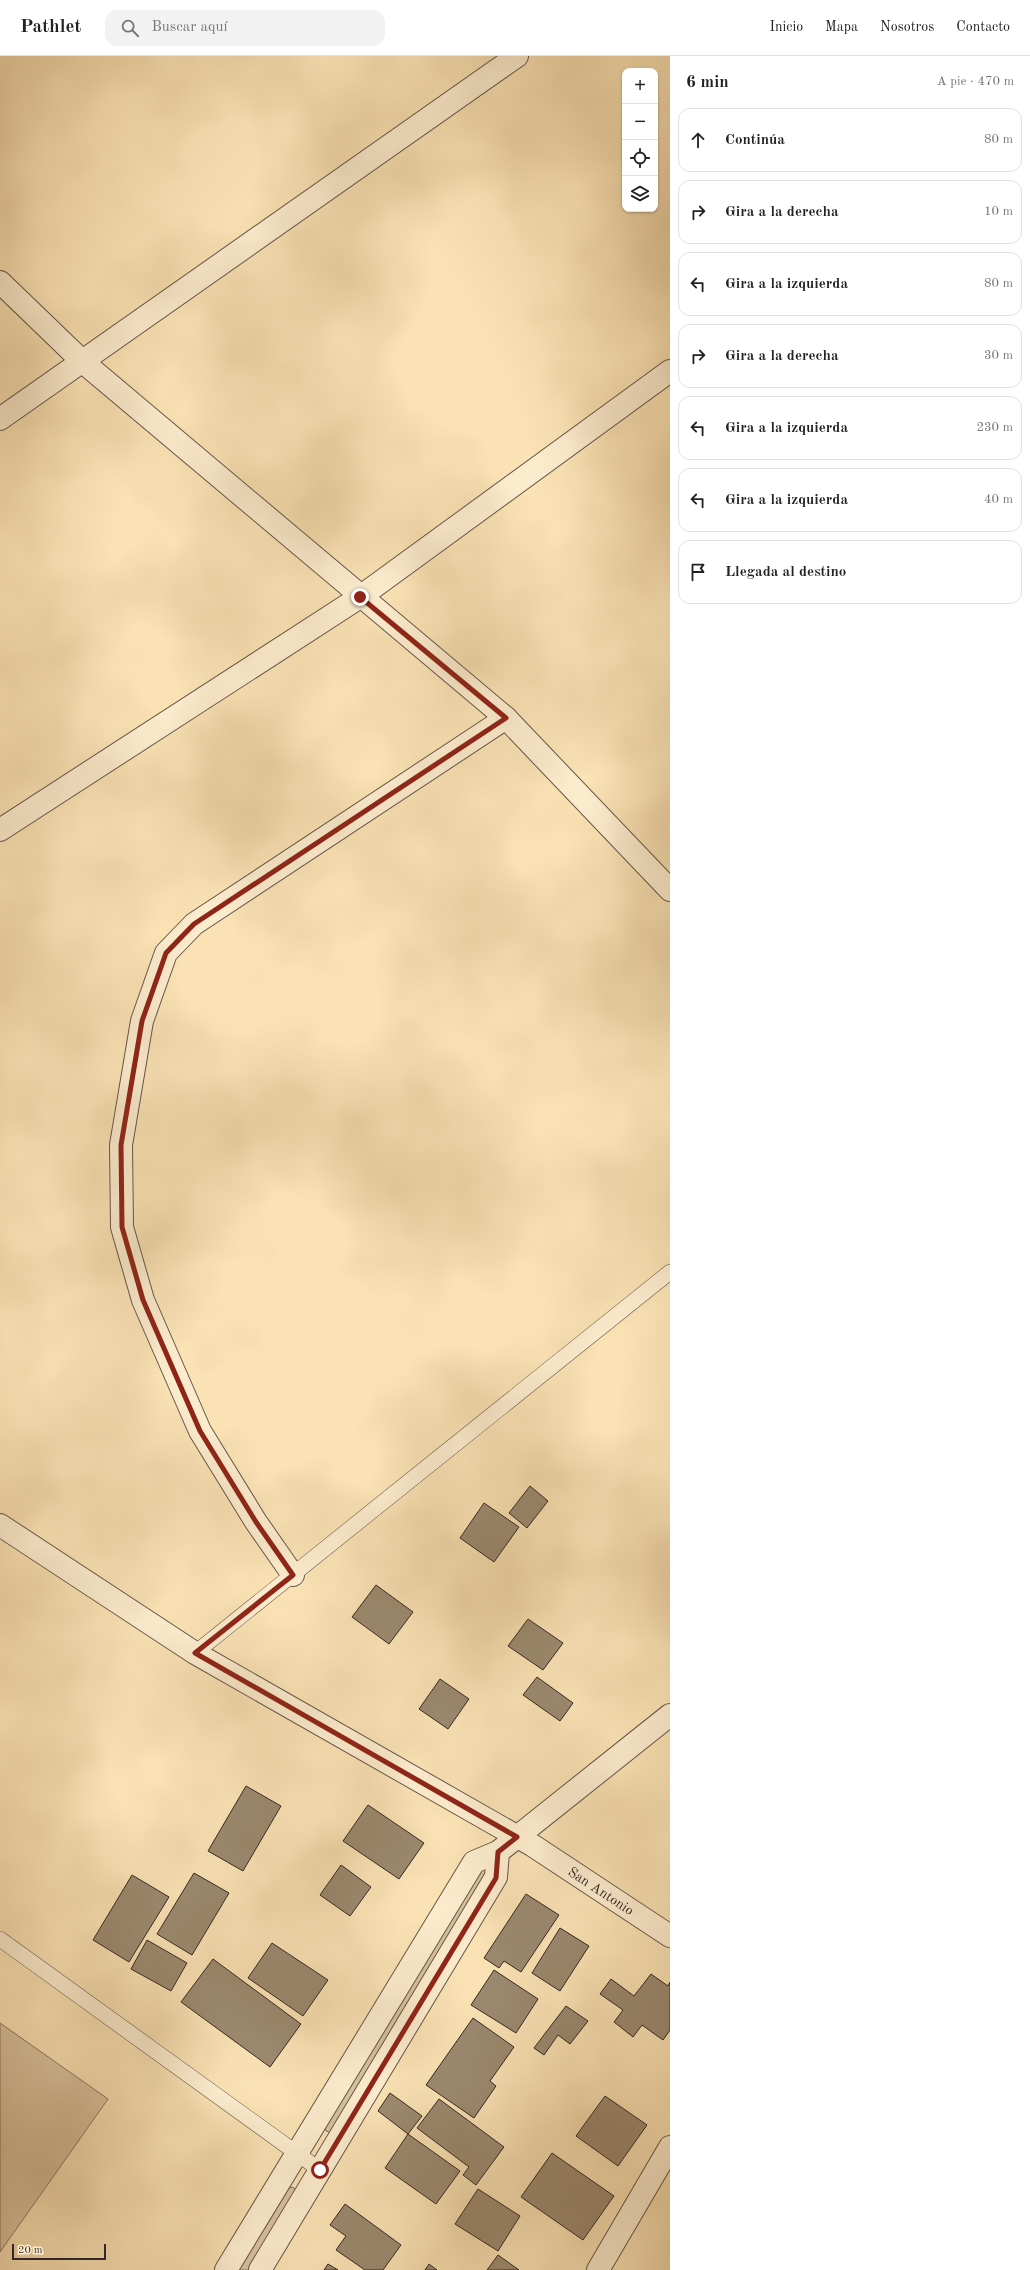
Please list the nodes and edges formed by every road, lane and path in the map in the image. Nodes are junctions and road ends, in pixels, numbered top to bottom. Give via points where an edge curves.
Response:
1 (517, 56) edge
2 (0, 282) edge
3 (83, 362) junction
4 (670, 371) edge
5 (0, 419) edge
6 (360, 597) junction
7 (506, 718) junction
8 (0, 830) edge
9 (670, 890) edge
10 (670, 1272) edge
11 (0, 1525) edge
12 (293, 1575) junction
13 (195, 1653) junction
14 (670, 1715) edge
15 (524, 1841) junction
16 (498, 1852) junction
17 (670, 1936) edge
18 (0, 1939) edge
19 (670, 2147) edge
20 (297, 2152) junction
21 (320, 2170) junction
22 (226, 2270) edge
23 (260, 2270) edge
24 (598, 2270) edge

1 - 3 street
2 - 3 street
3 - 5 street
3 - 6 street
4 - 6 street
6 - 7 street
6 - 8 street
7 - 9 street
7 - 12 street via 194,924 166,953 142,1021 121,1145 122,1227 143,1300 200,1431 256,1522
10 - 12 lane
11 - 13 street, San Antonio
12 - 13 lane
13 - 15 street, San Antonio
14 - 15 street
15 - 16 street
15 - 17 street, San Antonio
16 - 20 street via 474,1862
16 - 21 street via 496,1878
18 - 20 lane
19 - 24 street
20 - 21 lane
20 - 22 street
21 - 23 street

